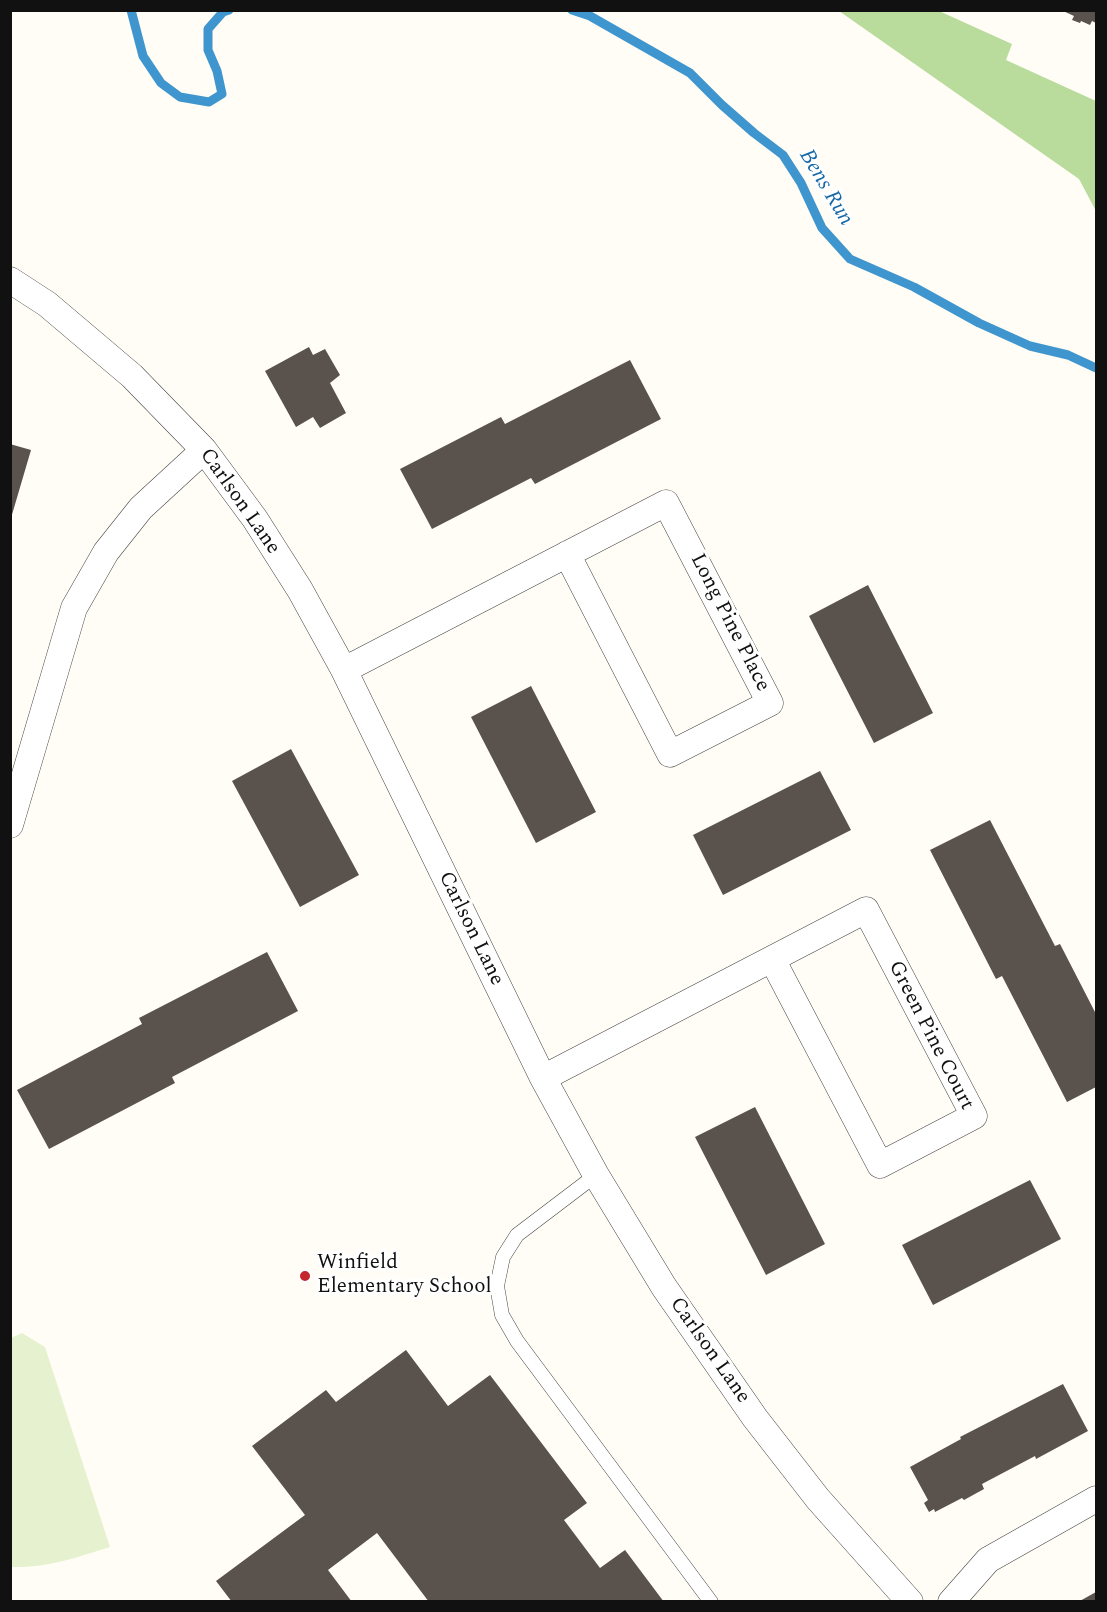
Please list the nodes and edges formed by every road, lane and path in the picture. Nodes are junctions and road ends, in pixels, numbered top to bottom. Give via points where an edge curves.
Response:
1 (10, 280) edge
2 (204, 450) junction
3 (567, 554) junction
4 (344, 670) junction
5 (10, 825) edge
6 (772, 959) junction
7 (543, 1078) junction
8 (596, 1175) junction
9 (1096, 1499) edge
10 (711, 1602) edge
11 (910, 1602) edge
12 (951, 1602) edge

1 - 2 street, Carlson Lane via 46,304 132,376
2 - 4 street, Carlson Lane via 255,519
2 - 5 street via 141,508 106,552 74,608
3 - 3 street, Long Pine Place via 666,503 770,703 670,754
3 - 4 street, Long Pine Place
4 - 7 street, Carlson Lane
6 - 6 street, Green Pine Court via 866,910 974,1116 880,1166
6 - 7 street, Green Pine Court
7 - 8 street, Carlson Lane
8 - 10 lane via 517,1235 503,1257 497,1286 502,1315 517,1341
8 - 11 street, Carlson Lane via 664,1287 755,1418 818,1499
9 - 12 street via 988,1560

